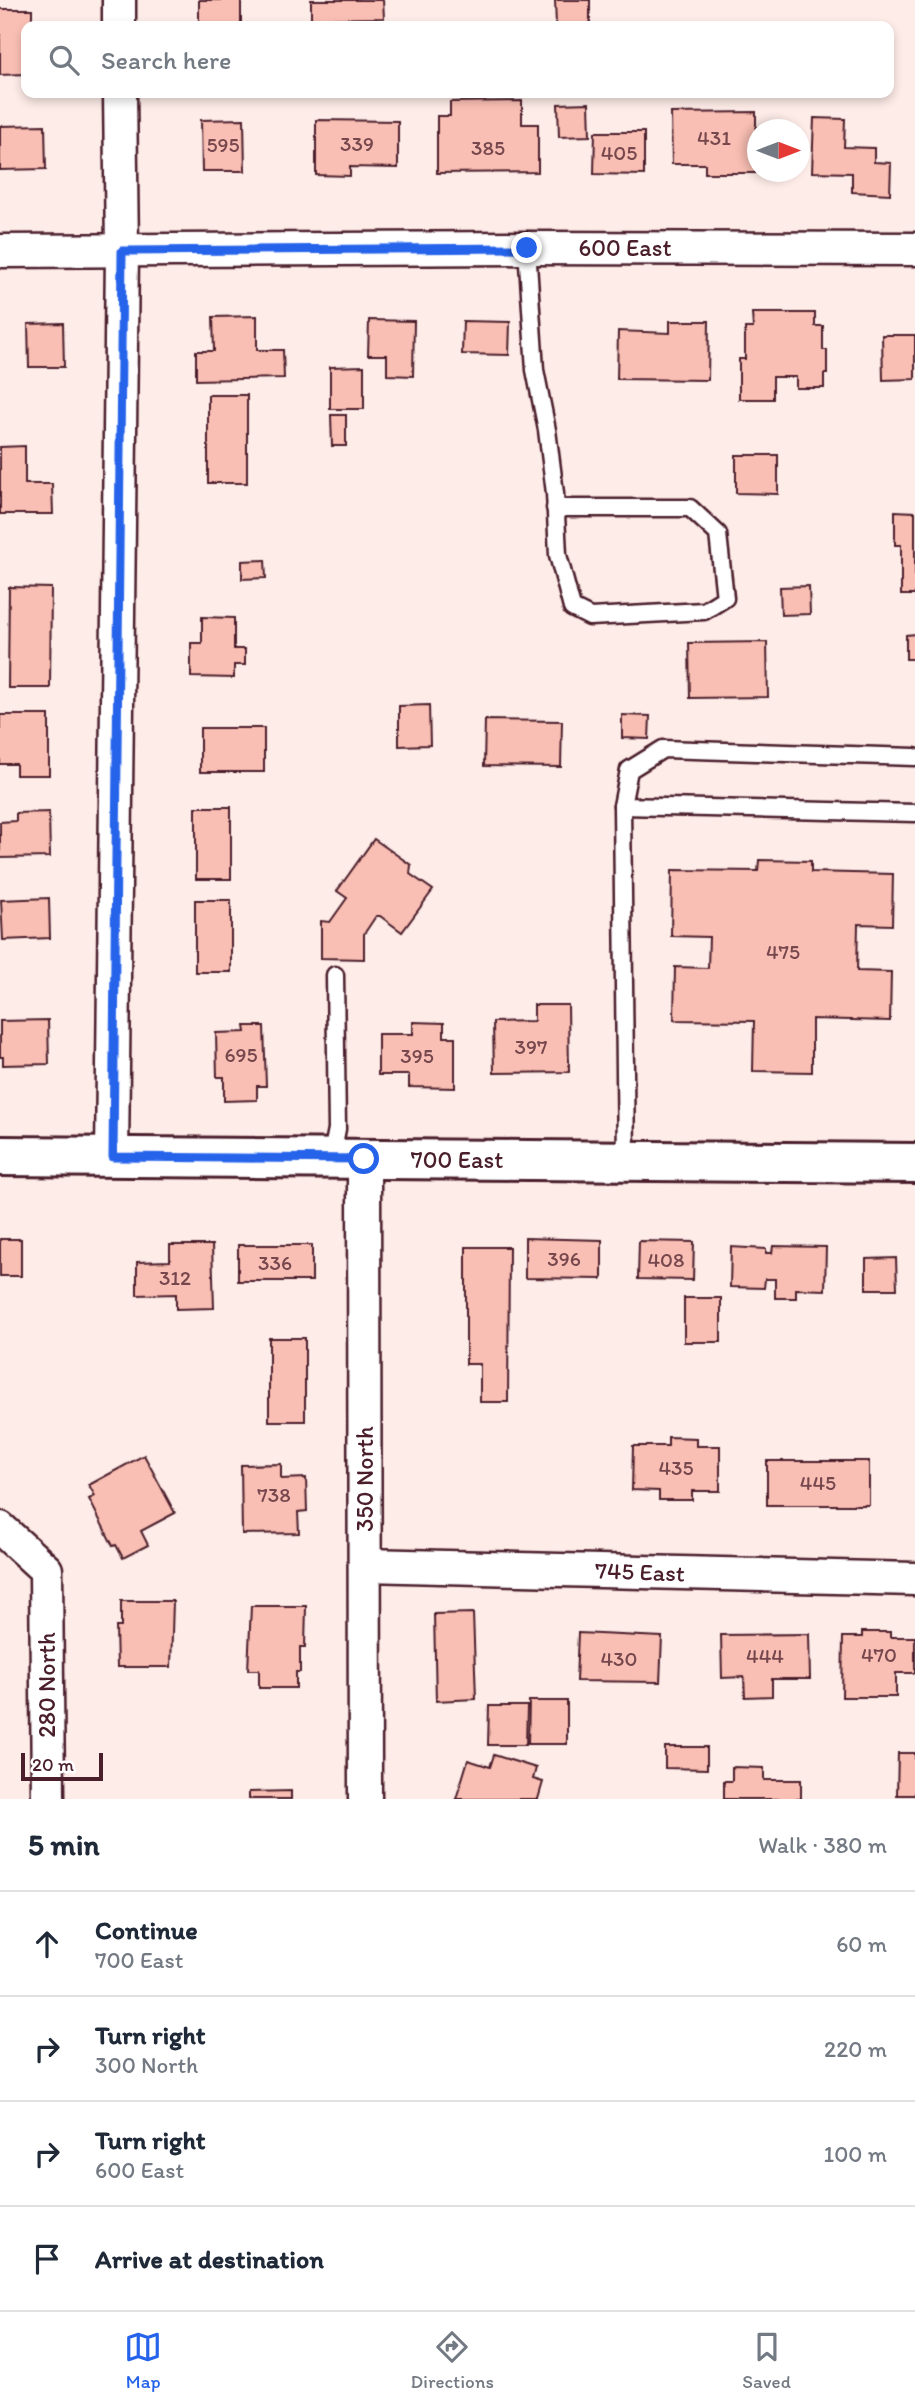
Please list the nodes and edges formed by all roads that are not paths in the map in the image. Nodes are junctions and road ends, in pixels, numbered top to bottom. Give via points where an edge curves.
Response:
1 (119, 0) edge
2 (119, 21) edge
3 (120, 98) edge
4 (527, 248) junction
5 (915, 249) edge
6 (0, 251) edge
7 (122, 251) junction
8 (555, 508) junction
9 (915, 757) edge
10 (622, 806) junction
11 (915, 813) edge
12 (335, 975) dead end
13 (0, 1156) edge
14 (113, 1157) junction
15 (348, 1159) junction
16 (626, 1161) junction
17 (915, 1163) edge
18 (0, 1528) edge
19 (366, 1565) junction
20 (915, 1579) edge
21 (48, 1799) edge
22 (365, 1799) edge

1 - 2 street
3 - 7 street
4 - 5 street, 600 East
4 - 7 street, 600 East
4 - 8 lane via 535,370
6 - 7 street, 600 East
7 - 14 street
8 - 8 lane via 558,555 572,608 590,617 704,611 725,598 719,534 690,508
9 - 10 lane via 663,749 629,770
10 - 11 lane
10 - 16 lane
12 - 15 lane via 337,1129
13 - 14 street, 700 East
14 - 15 street, 700 East
15 - 16 street, 700 East
15 - 19 street, 350 North
16 - 17 street, 700 East
18 - 21 street, 280 North via 46,1570
19 - 20 street, 745 East
19 - 22 street, 350 North

